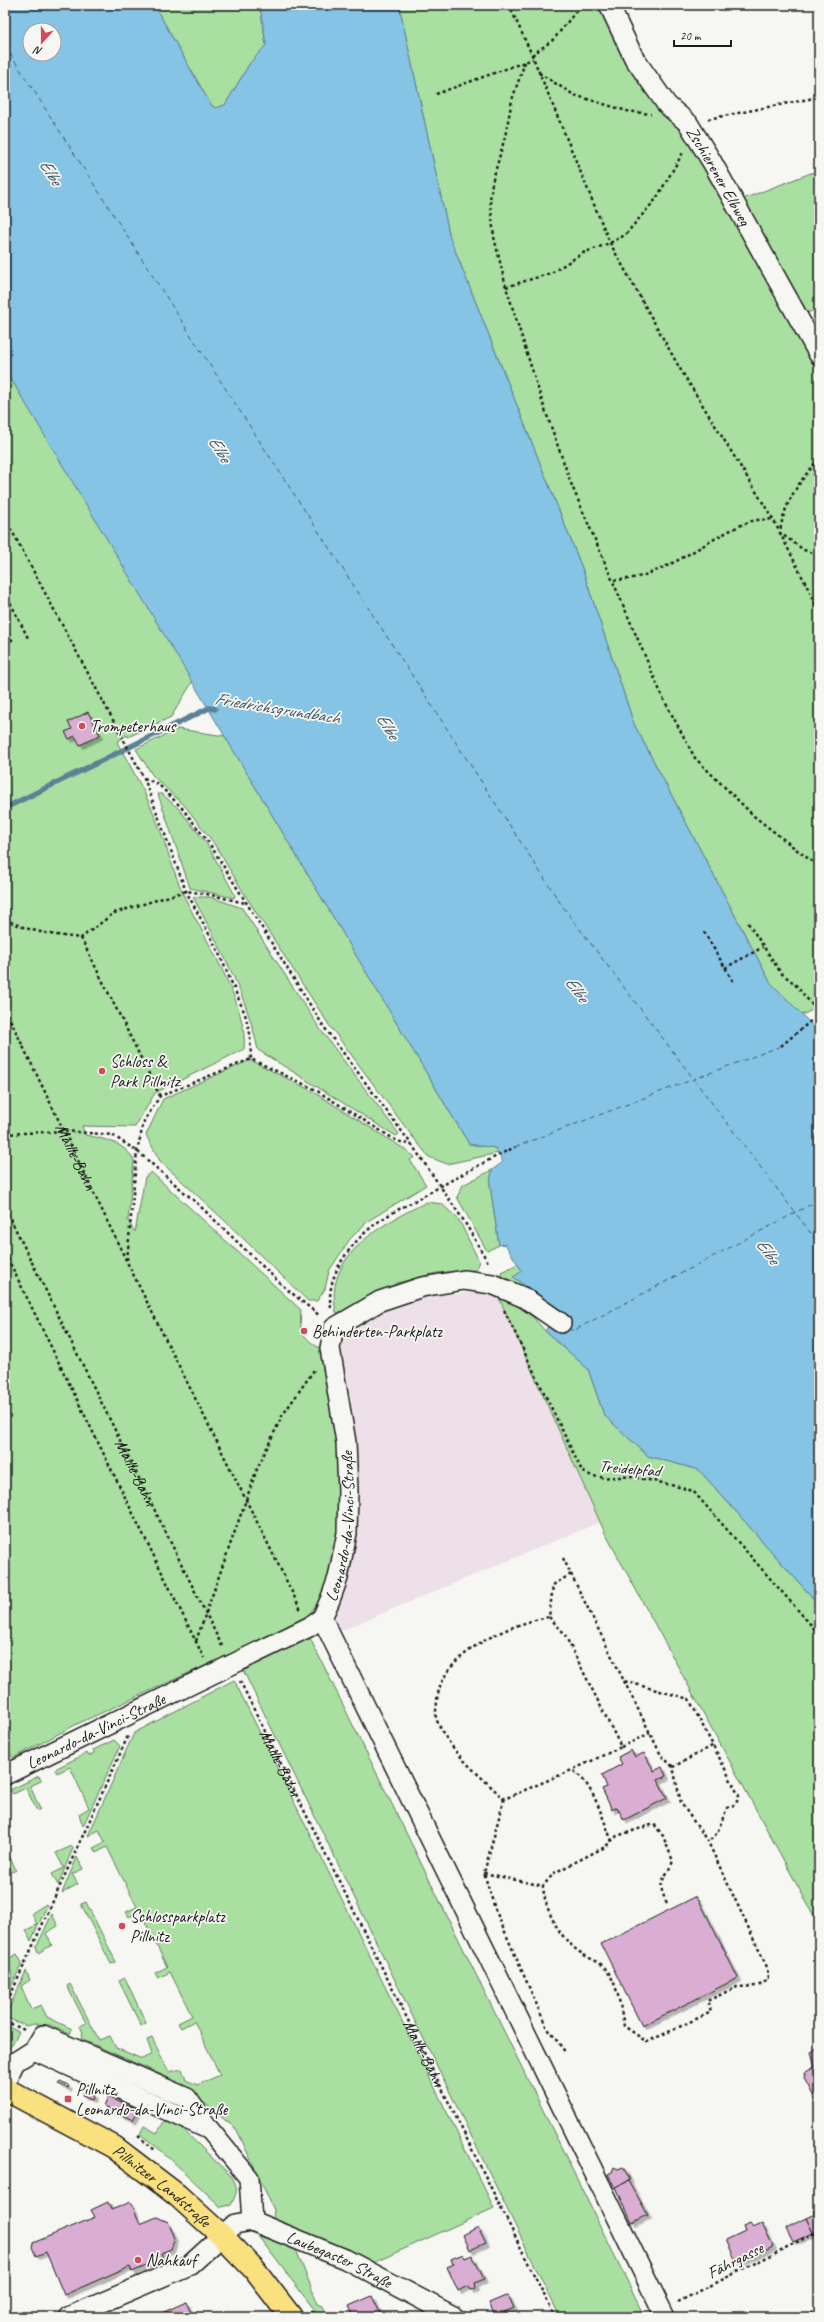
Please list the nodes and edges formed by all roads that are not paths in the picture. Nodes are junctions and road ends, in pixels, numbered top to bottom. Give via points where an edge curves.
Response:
1 (609, 5) edge
2 (819, 355) edge
3 (561, 1323) dead end
4 (316, 1622) junction
5 (5, 1775) edge
6 (5, 2082) edge
7 (5, 2089) edge
8 (252, 2221) junction
9 (221, 2235) junction
10 (663, 2313) edge
11 (68, 2317) edge
12 (291, 2317) edge
13 (455, 2317) edge

1 - 2 street, Zschierener Elbweg via 634,58 668,105 691,128 712,162
3 - 4 street, Leonardo-da-Vinci-Straße via 525,1298 492,1284 464,1280 422,1287 380,1300 334,1328 330,1348 346,1442 347,1533 338,1578
4 - 5 street, Leonardo-da-Vinci-Straße
4 - 10 street
6 - 8 street via 15,2062 34,2050 43,2035 187,2098 208,2129 249,2178
7 - 9 main road, Pillnitzer Landstraße via 114,2147 177,2195
8 - 9 street via 235,2224
8 - 13 street, Laubegaster Straße via 345,2259
9 - 11 street via 190,2265
9 - 12 main road, Pillnitzer Landstraße via 254,2269

